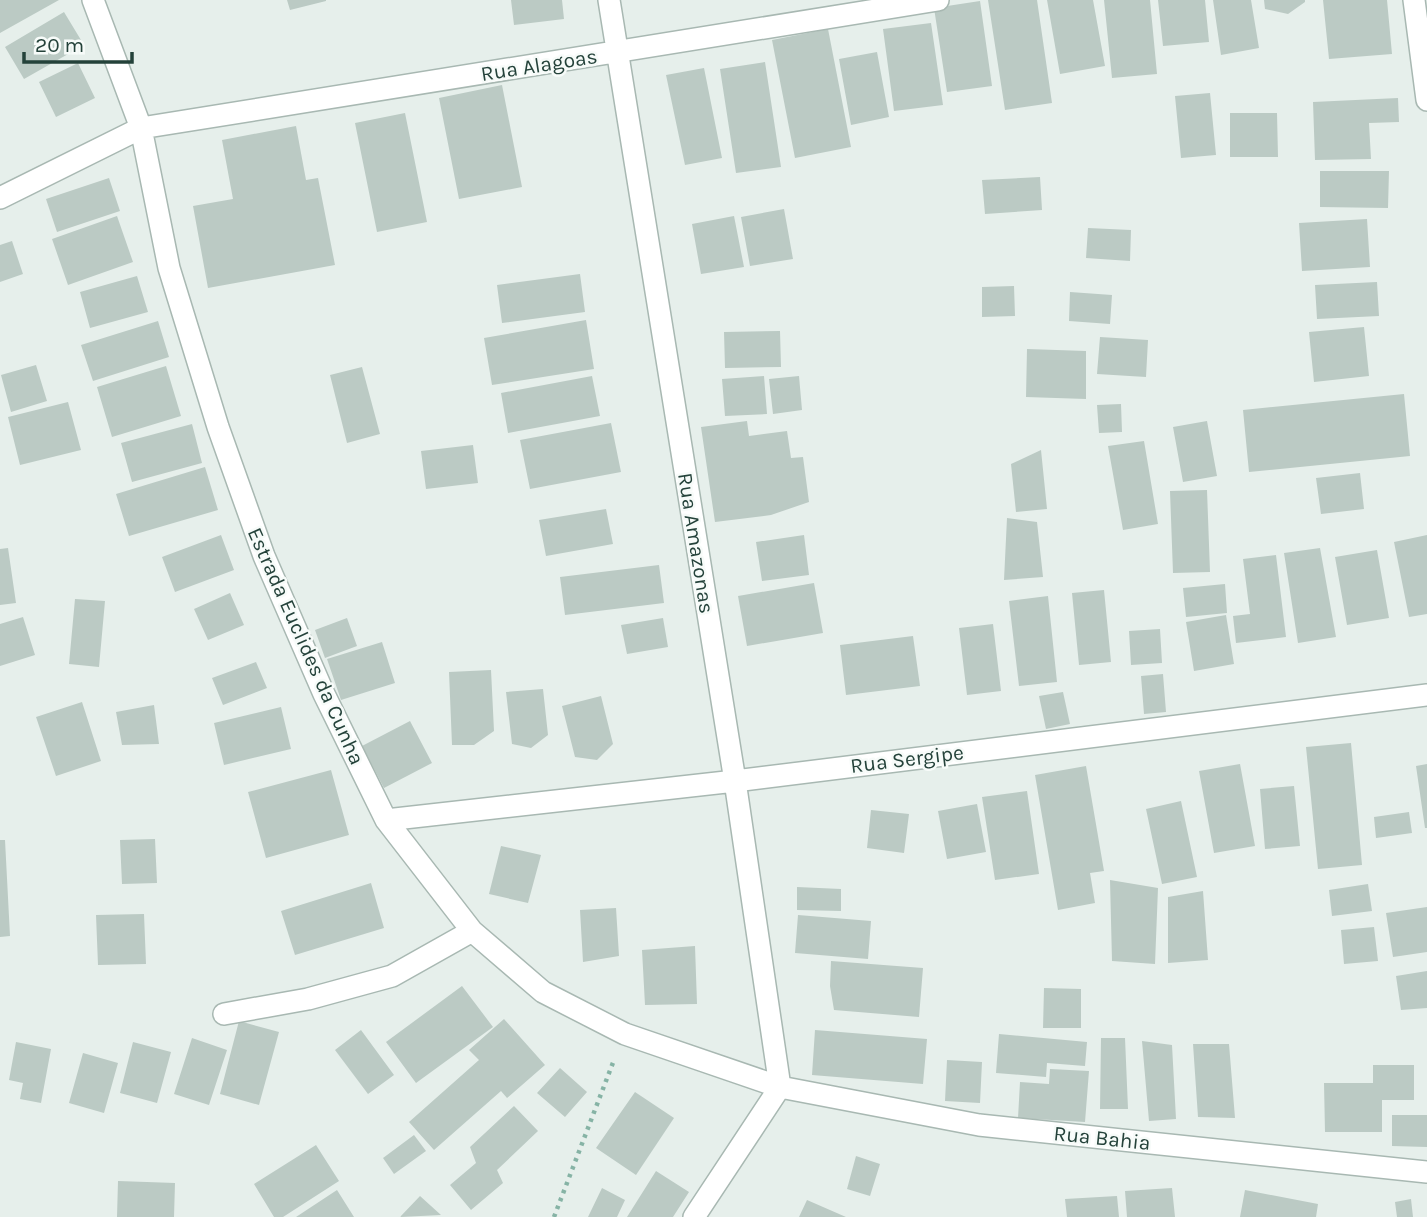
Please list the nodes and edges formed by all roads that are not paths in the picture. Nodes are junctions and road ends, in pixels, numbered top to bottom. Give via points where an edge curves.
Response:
1 (93, 0) edge
2 (609, 0) edge
3 (938, 0) edge
4 (1414, 0) edge
5 (616, 53) junction
6 (1427, 100) edge
7 (141, 128) junction
8 (0, 198) edge
9 (1427, 695) edge
10 (735, 781) junction
11 (386, 820) junction
12 (472, 931) junction
13 (224, 1014) dead end
14 (780, 1087) junction
15 (1427, 1172) edge
16 (694, 1217) edge

1 - 7 street, Estrada Euclides da Cunha
2 - 5 street, Rua Amazonas
3 - 5 street, Rua Alagoas
4 - 6 street
5 - 7 street, Rua Alagoas
5 - 10 street, Rua Amazonas
7 - 8 street, Rua Alagoas
7 - 11 street, Estrada Euclides da Cunha via 169,268 245,505 319,681
9 - 10 street, Rua Sergipe
10 - 11 street, Rua Sergipe
10 - 14 street, Rua Amazonas
11 - 12 street, Estrada Euclides da Cunha
12 - 13 street via 392,976 308,999
12 - 14 street, Estrada Euclides da Cunha via 543,992 625,1034
14 - 15 street, Rua Bahia via 979,1125
14 - 16 street

